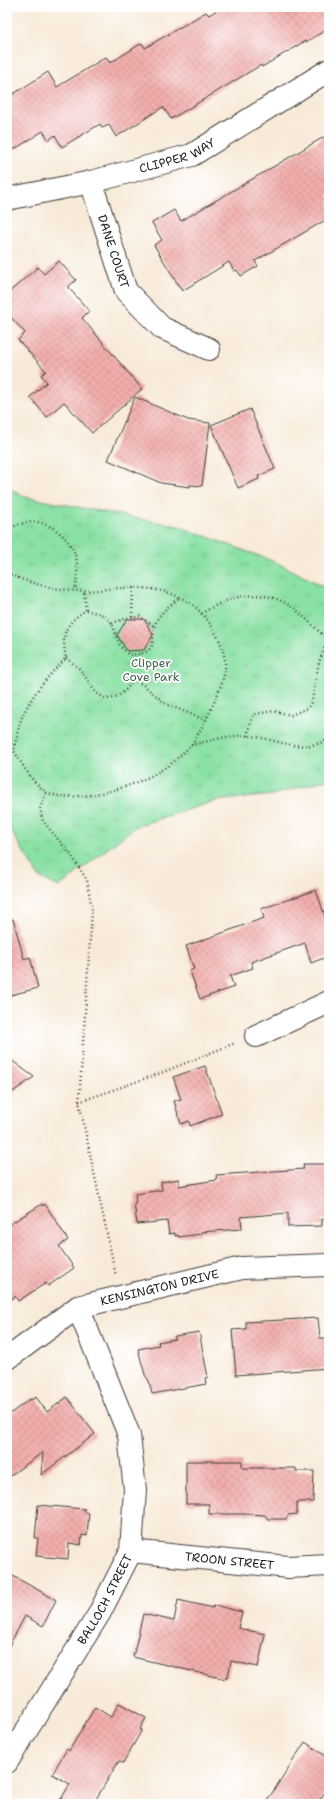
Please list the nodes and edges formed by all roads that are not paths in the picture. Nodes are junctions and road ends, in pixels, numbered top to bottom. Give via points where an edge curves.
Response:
1 (329, 70) edge
2 (91, 182) junction
3 (7, 199) edge
4 (209, 349) dead end
5 (329, 1002) edge
6 (256, 1036) road end
7 (329, 1265) edge
8 (78, 1307) junction
9 (7, 1359) edge
10 (130, 1550) junction
11 (329, 1565) edge
12 (7, 1762) edge

1 - 2 street, CLIPPER WAY via 192,155
2 - 3 street, CLIPPER WAY
2 - 4 street, DANE COURT via 126,291 162,328
5 - 6 street
7 - 8 street, KENSINGTON DRIVE via 242,1268
8 - 9 street, KENSINGTON DRIVE
8 - 10 street, BALLOCH STREET via 129,1435 134,1490
10 - 11 street, TROON STREET via 288,1567
10 - 12 street, BALLOCH STREET via 98,1614

